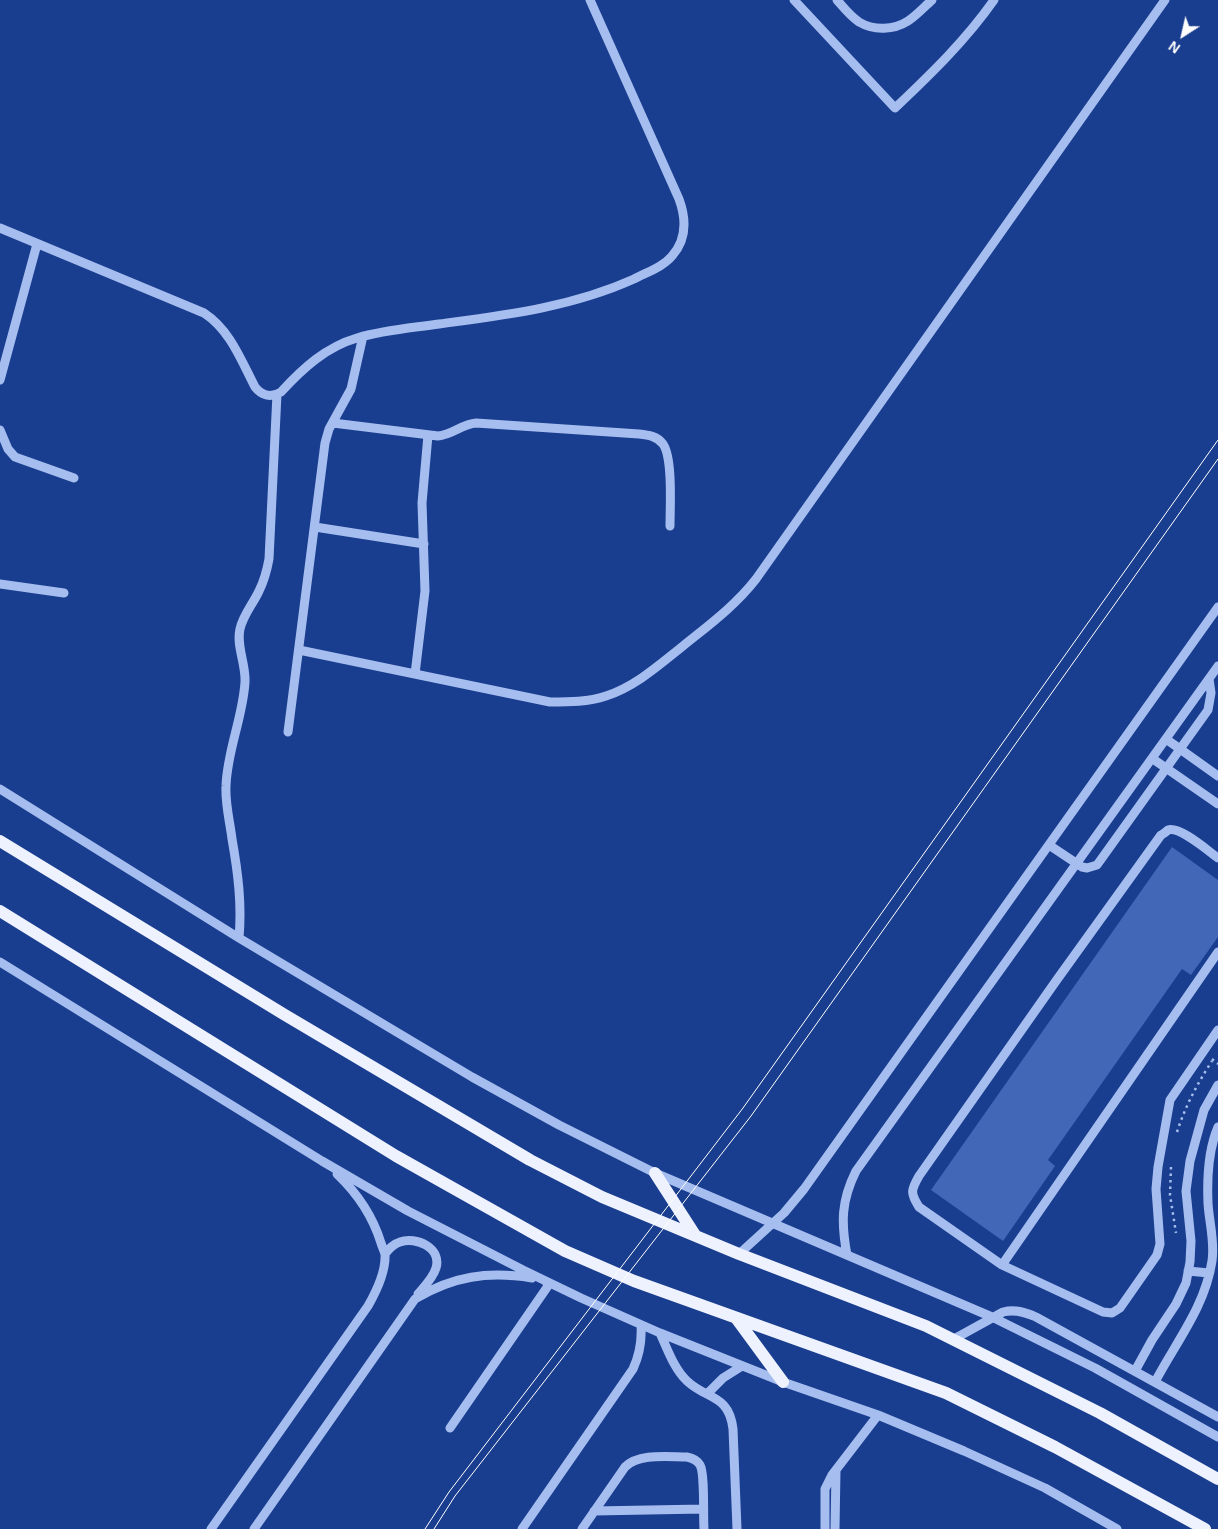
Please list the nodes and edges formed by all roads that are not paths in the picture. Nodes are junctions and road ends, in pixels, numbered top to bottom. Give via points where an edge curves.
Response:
1 (590, 0) edge
2 (794, 0) edge
3 (837, 0) edge
4 (932, 0) edge
5 (994, 0) edge
6 (1165, 0) edge
7 (0, 228) edge
8 (37, 244) junction
9 (363, 336) junction
10 (0, 380) edge
11 (277, 394) junction
12 (333, 423) junction
13 (0, 430) edge
14 (428, 435) junction
15 (74, 478) dead end
16 (670, 526) dead end
17 (315, 527) junction
18 (424, 544) junction
19 (0, 584) edge
20 (64, 593) dead end
21 (1218, 607) edge
22 (299, 650) junction
23 (1218, 666) edge
24 (415, 674) junction
25 (1209, 679) junction
26 (288, 732) dead end
27 (1166, 740) junction
28 (1180, 749) junction
29 (1153, 759) junction
30 (1166, 768) junction
31 (1218, 776) edge
32 (0, 789) edge
33 (1218, 804) edge
34 (0, 841) edge
35 (1049, 845) junction
36 (1218, 858) edge
37 (1077, 864) junction
38 (0, 911) edge
39 (239, 938) junction
40 (1218, 952) edge
41 (0, 962) edge
42 (1218, 1030) edge
43 (1218, 1085) edge
44 (1218, 1127) edge
45 (322, 1161) junction
46 (656, 1173) junction
47 (773, 1224) junction
48 (695, 1235) junction
49 (385, 1254) junction
50 (739, 1254) junction
51 (847, 1255) junction
52 (1002, 1265) junction
53 (1188, 1271) junction
54 (1209, 1273) junction
55 (550, 1283) junction
56 (415, 1299) junction
57 (992, 1317) junction
58 (736, 1318) junction
59 (641, 1325) junction
60 (660, 1333) junction
61 (954, 1339) junction
62 (742, 1366) junction
63 (1135, 1371) junction
64 (783, 1382) junction
65 (1155, 1382) junction
66 (707, 1394) junction
67 (878, 1415) junction
68 (1218, 1417) edge
69 (450, 1428) dead end
70 (1218, 1437) edge
71 (836, 1470) junction
72 (1218, 1479) edge
73 (703, 1509) junction
74 (594, 1511) junction
75 (211, 1529) edge
76 (254, 1529) edge
77 (522, 1529) edge
78 (582, 1529) edge
79 (704, 1529) edge
80 (737, 1529) edge
81 (826, 1529) edge
82 (835, 1529) edge
83 (1117, 1529) edge
84 (1205, 1529) edge

1 - 9 street via 683,210 685,222 679,246 659,266 592,295 527,312
2 - 5 street via 895,108 964,39
3 - 4 street via 860,23 884,29 907,22
6 - 24 street via 765,566 724,613 631,685 605,696 578,702 550,702
7 - 8 street
8 - 10 street
8 - 11 street via 204,313 225,332 258,391 267,395
9 - 11 street via 325,352
9 - 12 street via 350,389
11 - 39 street via 269,559 264,580 240,630 245,683 226,788 240,886
12 - 14 street
12 - 17 street via 325,444
13 - 15 street via 15,457
14 - 16 street via 446,435 476,422 653,436 660,440 669,459
14 - 18 street via 422,503
17 - 18 street
17 - 22 street
18 - 24 street via 425,597
19 - 20 street
21 - 35 street
22 - 24 street
22 - 26 street
23 - 25 street
25 - 27 street
25 - 28 street via 1212,693 1208,710
27 - 28 street
27 - 29 street
28 - 30 street
28 - 31 street
29 - 30 street
29 - 37 street
30 - 33 street
30 - 37 street via 1097,865 1087,868
32 - 39 street
34 - 48 main road via 530,1160 602,1197
35 - 37 street
35 - 47 street via 808,1183
36 - 52 street via 1175,830 1161,835 913,1187 912,1196 919,1206
37 - 51 street via 856,1171 843,1210
38 - 58 main road via 396,1156 565,1251 634,1281
39 - 46 street via 472,1077
40 - 52 street
41 - 45 street
42 - 52 street via 1170,1100 1156,1189 1160,1244 1157,1255 1120,1308 1112,1313 1102,1312
43 - 53 street via 1204,1110 1190,1161 1186,1191 1191,1241
44 - 54 street via 1210,1158 1208,1204 1212,1259
45 - 49 street via 346,1182 366,1208
45 - 55 street via 416,1215
46 - 47 street
46 - 48 main road
47 - 50 street
47 - 51 street
48 - 50 main road
49 - 56 street via 406,1240 424,1244 433,1251 436,1269
49 - 75 street via 380,1279 368,1306
50 - 61 main road
51 - 57 street
53 - 54 street
53 - 63 street via 1176,1304
54 - 65 street via 1193,1317
55 - 56 street via 515,1275 478,1276 446,1283
55 - 59 street
55 - 69 street
56 - 76 street
57 - 61 street
57 - 63 street via 1011,1310 1024,1312
57 - 70 street via 1095,1368
58 - 64 main road
58 - 84 main road via 946,1393 1055,1447
59 - 60 street
59 - 77 street via 640,1352 633,1369
60 - 62 street
60 - 66 street via 683,1377
61 - 72 main road via 1100,1413
62 - 64 street
62 - 66 street via 722,1378
63 - 65 street
64 - 67 street
65 - 68 street
66 - 80 street via 726,1407 732,1421
67 - 71 street
67 - 83 street via 1045,1488
71 - 81 street via 825,1489
71 - 82 street
73 - 74 street
73 - 74 street via 702,1470 697,1462 687,1457 632,1460
73 - 79 street
74 - 78 street

